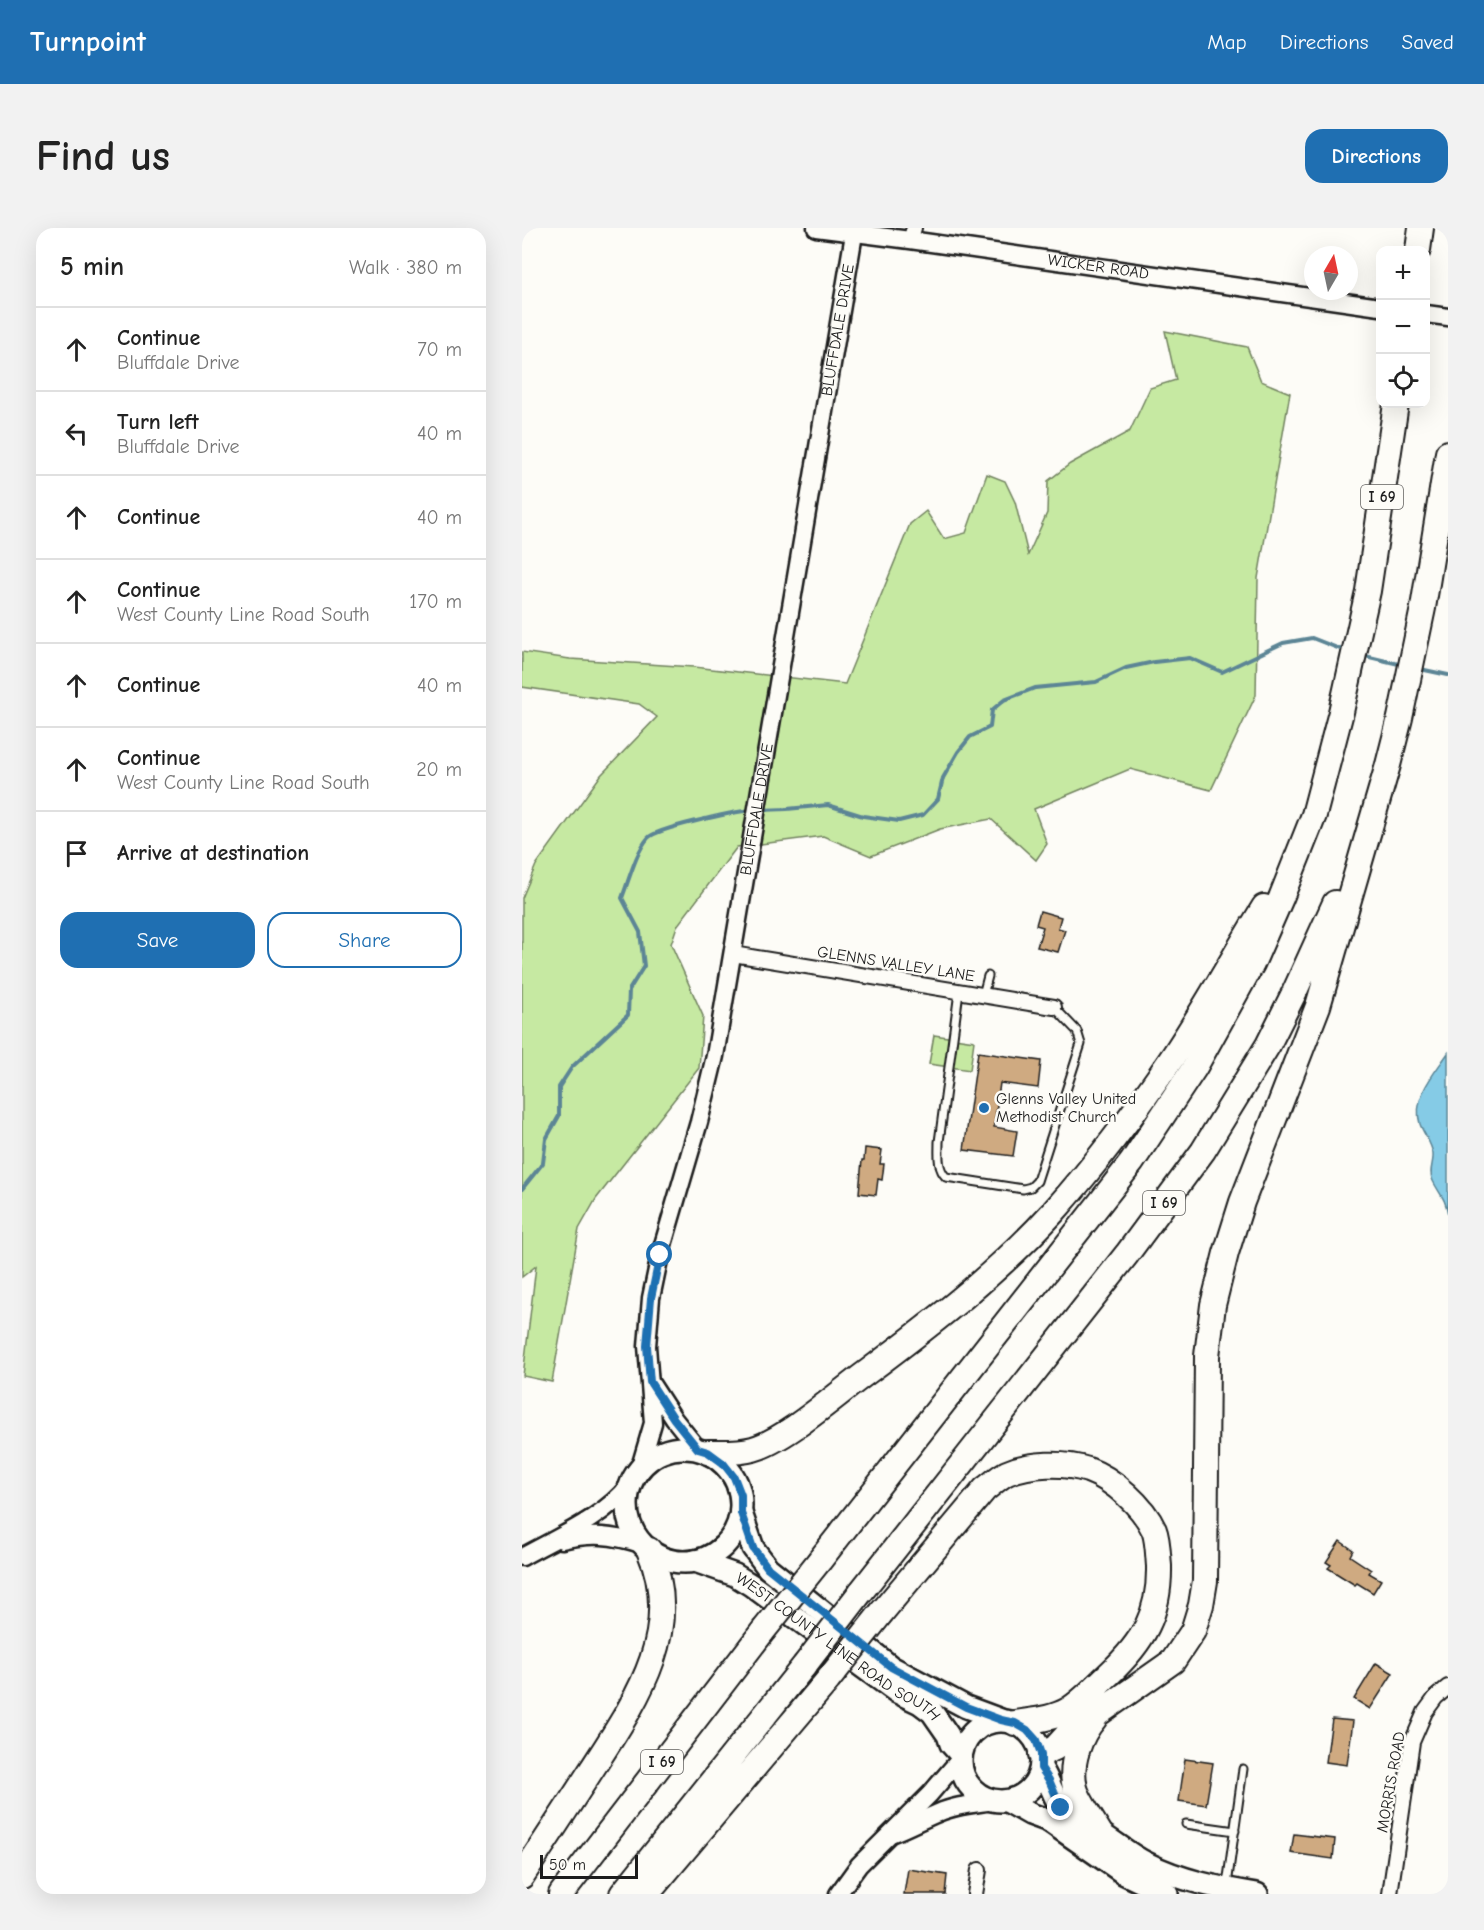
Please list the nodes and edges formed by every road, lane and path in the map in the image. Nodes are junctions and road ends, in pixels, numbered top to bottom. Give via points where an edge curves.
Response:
1 (816, 228) edge
2 (1421, 228) edge
3 (854, 234) junction
4 (912, 234) edge
5 (1419, 246) edge
6 (1376, 306) edge
7 (1430, 315) edge
8 (1448, 317) edge
9 (1395, 408) edge
10 (1448, 453) edge
11 (1388, 765) junction
12 (1300, 849) junction
13 (734, 954) junction
14 (988, 976) dead end
15 (959, 991) junction
16 (983, 995) junction
17 (1054, 1007) joint
18 (650, 1382) junction
19 (703, 1451) junction
20 (640, 1467) junction
21 (629, 1485) junction
22 (741, 1513) junction
23 (544, 1545) junction
24 (645, 1547) junction
25 (522, 1557) edge
26 (695, 1561) junction
27 (1448, 1687) edge
28 (1099, 1713) junction
29 (1008, 1721) junction
30 (961, 1757) junction
31 (1041, 1761) junction
32 (1243, 1769) dead end
33 (1001, 1801) junction
34 (1186, 1824) dead end
35 (1235, 1831) junction
36 (892, 1833) junction
37 (1100, 1833) junction
38 (979, 1870) dead end
39 (522, 1876) edge
40 (1227, 1889) junction
41 (561, 1894) edge
42 (622, 1894) edge
43 (647, 1894) edge
44 (838, 1894) edge
45 (975, 1894) edge
46 (1167, 1894) edge
47 (1257, 1894) edge
48 (1390, 1894) edge

1 - 3 street, WICKER ROAD
2 - 5 highway
3 - 4 street, WICKER ROAD
3 - 13 street, BLUFFDALE DRIVE
4 - 6 street, WICKER ROAD
7 - 8 street
9 - 12 highway, I 69 via 1368,591 1314,815
10 - 11 highway, I 69 via 1423,608
11 - 28 highway via 1318,1006 1242,1202 1213,1305 1207,1356 1206,1550 1201,1605 1193,1631 1173,1661
11 - 42 highway, I 69, bridge via 1343,885 1294,993 1268,1045 1203,1151 1127,1254
12 - 19 highway via 1175,1054 1055,1210 942,1315 795,1425 754,1449
12 - 41 highway, I 69, bridge via 1252,964 1213,1037 1132,1162 763,1630
13 - 15 street, GLENNS VALLEY LANE
13 - 18 street, BLUFFDALE DRIVE via 702,1111 672,1209 651,1298 647,1346
14 - 16 lane
15 - 16 street, GLENNS VALLEY LANE
15 - 17 lane via 939,1142 940,1167 946,1177 1023,1189 1037,1181 1081,1044 1077,1031
16 - 17 street, GLENNS VALLEY LANE
18 - 19 street, BLUFFDALE DRIVE via 674,1419
18 - 20 street, BLUFFDALE DRIVE via 653,1424
19 - 20 main road via 682,1447 666,1450
19 - 22 main road via 723,1463 734,1477 741,1495
20 - 21 main road
21 - 23 street via 606,1509
21 - 24 main road via 627,1516 632,1531
22 - 26 main road via 726,1544
22 - 29 main road, WEST COUNTY LINE ROAD SOUTH via 753,1548 768,1568 891,1667 942,1695
23 - 24 street via 592,1535
23 - 25 street
24 - 26 main road via 663,1558
24 - 39 highway via 659,1579 662,1604 653,1662 632,1707
26 - 30 main road, WEST COUNTY LINE ROAD SOUTH via 743,1580 897,1692 920,1703 932,1712
27 - 48 street, MORRIS ROAD via 1425,1712 1412,1742
28 - 31 highway via 1076,1725
28 - 37 highway via 1078,1747 1075,1788
29 - 30 main road via 979,1727 970,1734
29 - 31 main road via 1027,1730 1036,1740
29 - 43 highway, bridge via 1052,1716 1068,1710 1140,1641 1152,1615 1159,1588 1155,1531 1139,1506 1116,1486 1088,1470 1060,1465 1031,1467 1006,1473 985,1489
30 - 33 main road via 966,1781 973,1790
30 - 36 street
31 - 33 main road via 1030,1790
31 - 37 main road via 1061,1808 1073,1820
32 - 35 lane
33 - 36 street via 944,1810
33 - 46 main road via 1048,1821 1125,1874
34 - 35 lane
35 - 40 lane
36 - 44 street via 859,1865
37 - 40 main road via 1156,1868
38 - 45 street
40 - 47 main road

